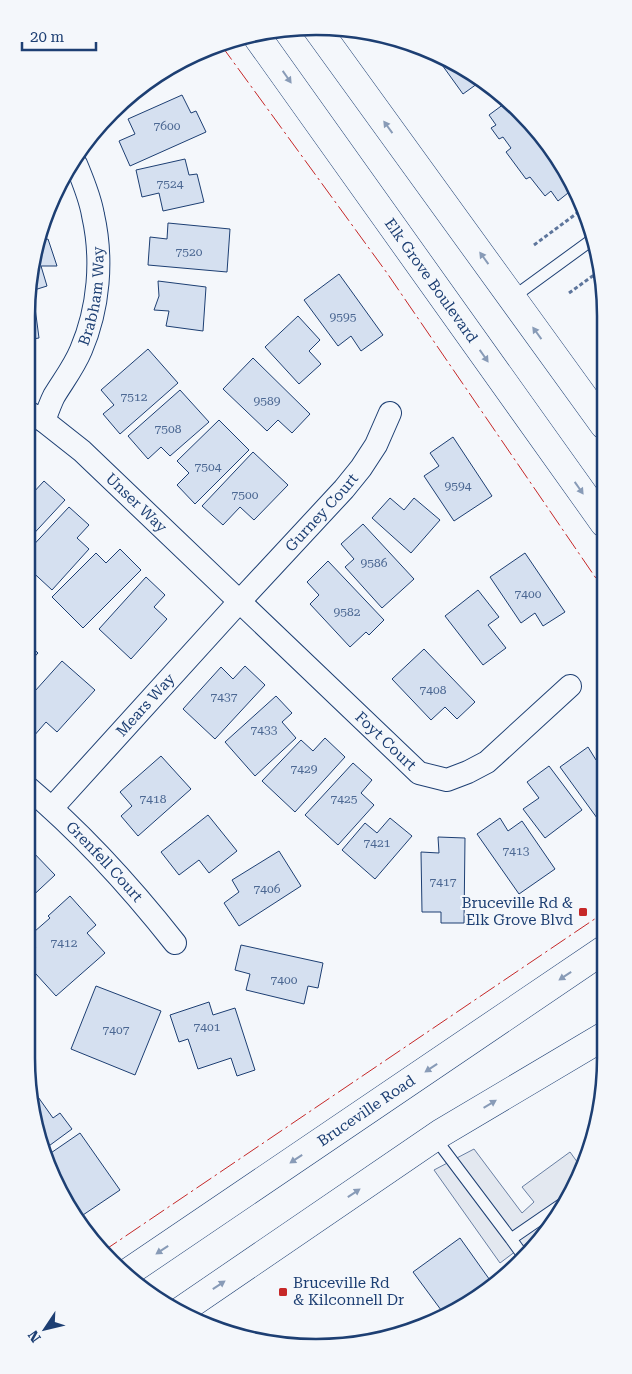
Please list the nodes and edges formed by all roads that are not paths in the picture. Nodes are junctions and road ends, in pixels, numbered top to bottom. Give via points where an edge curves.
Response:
1 (322, 35) edge
2 (260, 40) edge
3 (77, 168) edge
4 (587, 243) edge
5 (512, 298) junction
6 (390, 413) dead end
7 (597, 415) edge
8 (35, 416) edge
9 (597, 514) edge
10 (239, 602) junction
11 (570, 686) dead end
12 (35, 794) edge
13 (52, 808) junction
14 (175, 943) dead end
15 (597, 954) edge
16 (597, 1040) edge
17 (435, 1138) junction
18 (552, 1211) edge
19 (511, 1239) junction
20 (520, 1251) edge
21 (132, 1270) edge
22 (186, 1307) edge

5 -> 1 main road
2 -> 9 main road, Elk Grove Boulevard
3 - 8 street, Brabham Way via 94,215 98,242 96,297 81,350 69,374 54,397
4 - 5 lane
7 -> 5 main road
6 - 10 street, Gurney Court via 362,468
8 - 10 street, Unser Way via 82,451
10 - 11 street, Foyt Court via 419,772 447,780 487,762
10 - 13 street, Mears Way
12 - 13 street, Grenfell Court
13 - 14 street, Grenfell Court via 103,858
15 -> 21 main road, Bruceville Road
17 -> 16 main road
17 - 19 lane
22 -> 17 main road
18 - 19 lane
19 - 20 lane

